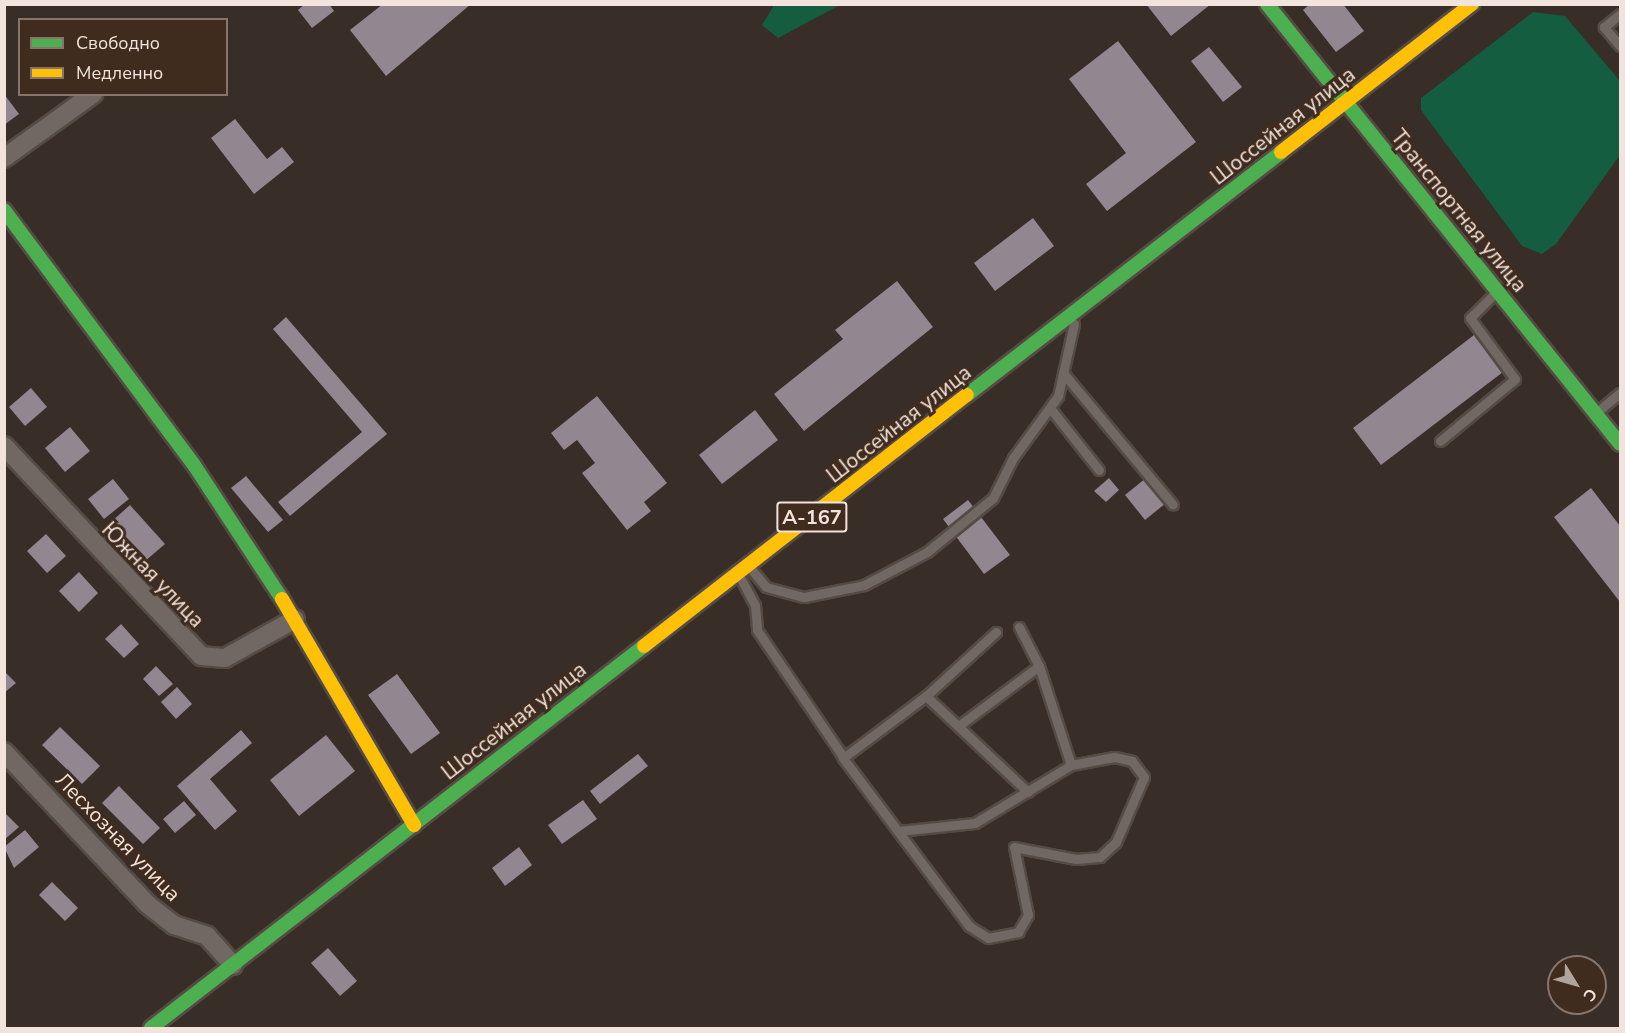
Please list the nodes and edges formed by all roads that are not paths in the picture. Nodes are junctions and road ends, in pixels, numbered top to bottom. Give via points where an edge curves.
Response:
1 (1267, 4) edge
2 (1472, 4) edge
3 (1620, 14) edge
4 (1620, 46) edge
5 (90, 96) edge
6 (1346, 104) junction
7 (4, 158) edge
8 (4, 210) edge
9 (1497, 291) junction
10 (1076, 313) junction
11 (1064, 374) junction
12 (1620, 393) edge
13 (1050, 408) junction
14 (1596, 413) junction
15 (1440, 441) dead end
16 (1620, 444) edge
17 (4, 446) edge
18 (1099, 470) dead end
19 (1173, 505) dead end
20 (743, 570) junction
21 (295, 619) junction
22 (1018, 627) dead end
23 (996, 632) dead end
24 (1039, 666) junction
25 (926, 696) junction
26 (961, 724) junction
27 (4, 752) edge
28 (843, 758) junction
29 (1071, 765) junction
30 (1028, 792) junction
31 (414, 825) junction
32 (898, 831) junction
33 (233, 965) junction
34 (151, 1029) edge

1 - 6 main road, Транспортная улица
2 - 6 main road, Шоссейная улица / А-167
3 - 4 lane via 1605,27
5 - 7 street
6 - 9 main road, Транспортная улица
6 - 10 main road, Шоссейная улица / А-167
8 - 21 main road via 194,465
9 - 14 main road, Транспортная улица
9 - 15 lane via 1470,318 1515,379
10 - 11 lane
10 - 20 main road, Шоссейная улица / А-167
11 - 13 lane
11 - 19 lane
12 - 14 lane
13 - 18 lane
13 - 20 lane via 1013,458 993,498 917,557 864,585 804,597 766,587
14 - 16 main road, Транспортная улица
17 - 21 street, Южная улица via 201,656 225,658
20 - 28 lane via 755,605 757,630
20 - 31 main road, Шоссейная улица / А-167
21 - 31 main road
22 - 24 lane
23 - 25 lane
24 - 26 lane
24 - 29 lane
25 - 26 lane
25 - 28 lane
26 - 30 lane
27 - 33 street, Лесхозная улица via 147,904 174,925 207,936
28 - 32 lane
29 - 30 lane
29 - 32 lane via 1114,757 1132,761 1144,777 1142,792 1126,812 1116,842 1100,857 1076,859 1014,847 1028,915 1018,932 988,938 969,926
30 - 32 lane via 975,823
31 - 33 main road, Шоссейная улица / А-167
33 - 34 main road, Шоссейная улица / А-167

